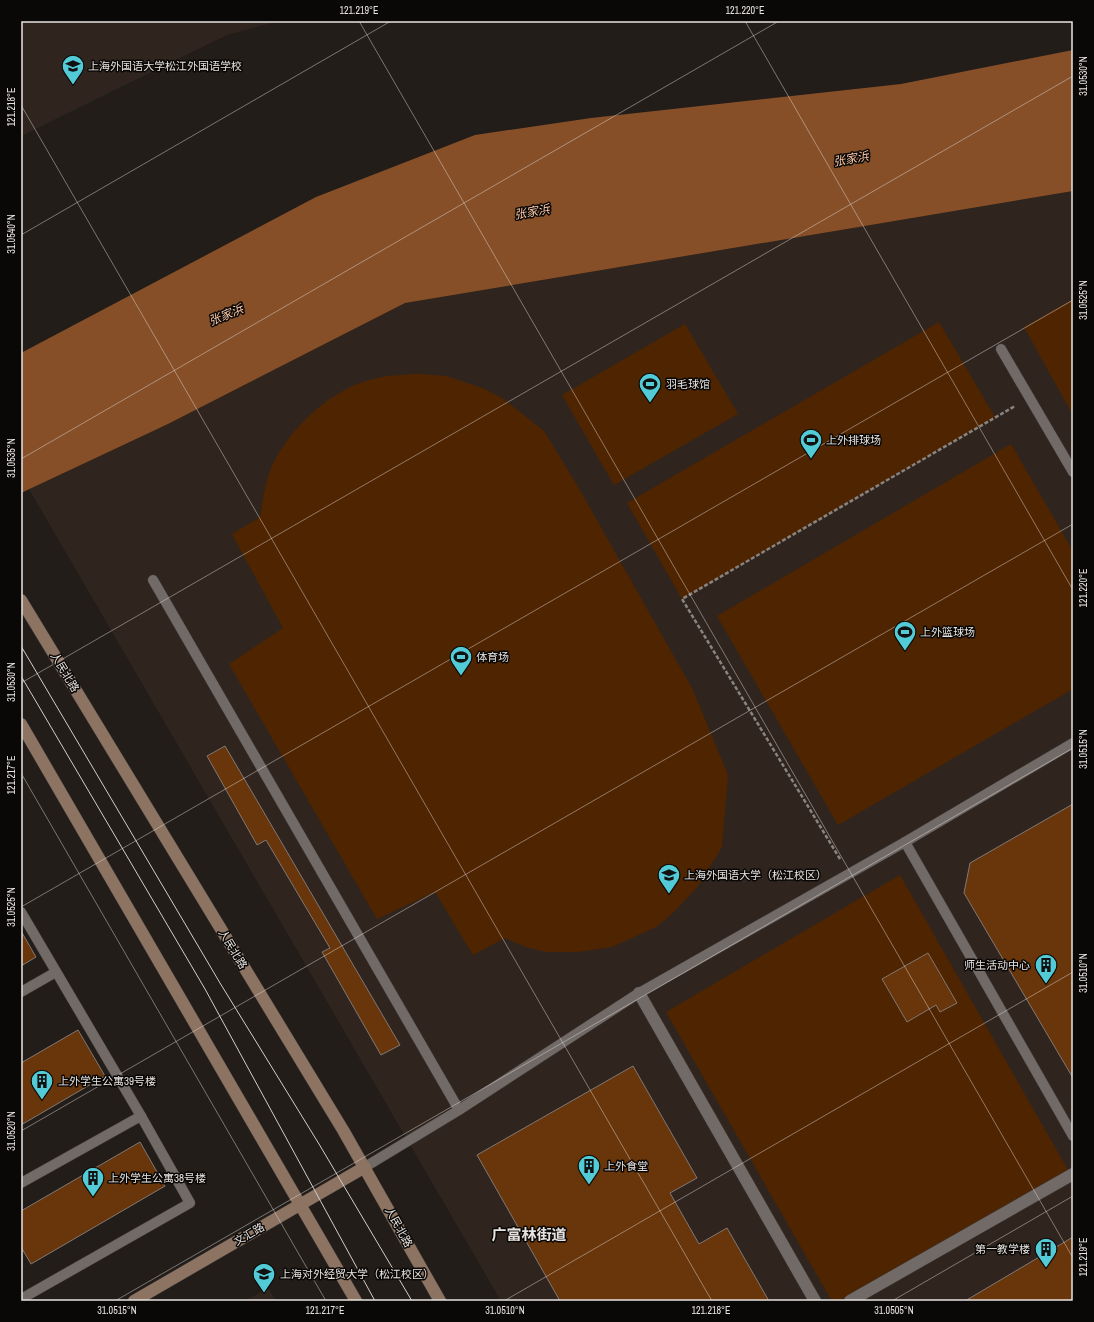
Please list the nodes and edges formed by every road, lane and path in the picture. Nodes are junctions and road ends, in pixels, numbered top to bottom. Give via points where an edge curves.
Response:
1 (1001, 349) dead end
2 (1029, 398) junction
3 (1073, 472) edge
4 (153, 580) dead end
5 (21, 600) edge
6 (21, 724) edge
7 (1073, 743) edge
8 (905, 842) junction
9 (848, 874) junction
10 (21, 912) edge
11 (56, 972) junction
12 (21, 992) edge
13 (639, 993) junction
14 (459, 1110) junction
15 (141, 1116) junction
16 (1073, 1136) edge
17 (365, 1168) junction
18 (1073, 1174) edge
19 (21, 1183) edge
20 (300, 1204) junction
21 (21, 1299) edge
22 (134, 1301) edge
23 (356, 1301) edge
24 (440, 1301) edge
25 (815, 1301) edge
26 (850, 1301) edge

1 - 2 lane
2 - 3 lane
2 - 9 path via 682,598
4 - 14 lane
5 - 17 main road, 人民北路
6 - 20 main road
7 - 8 lane
8 - 9 lane
8 - 16 lane
9 - 13 lane
10 - 11 lane
11 - 12 lane
11 - 15 lane
13 - 14 lane
13 - 25 street
14 - 17 lane
15 - 19 lane
15 - 21 lane via 190,1203
17 - 20 main road, 文汇路
17 - 24 main road, 人民北路
18 - 26 street
20 - 22 main road, 文汇路
20 - 23 main road

